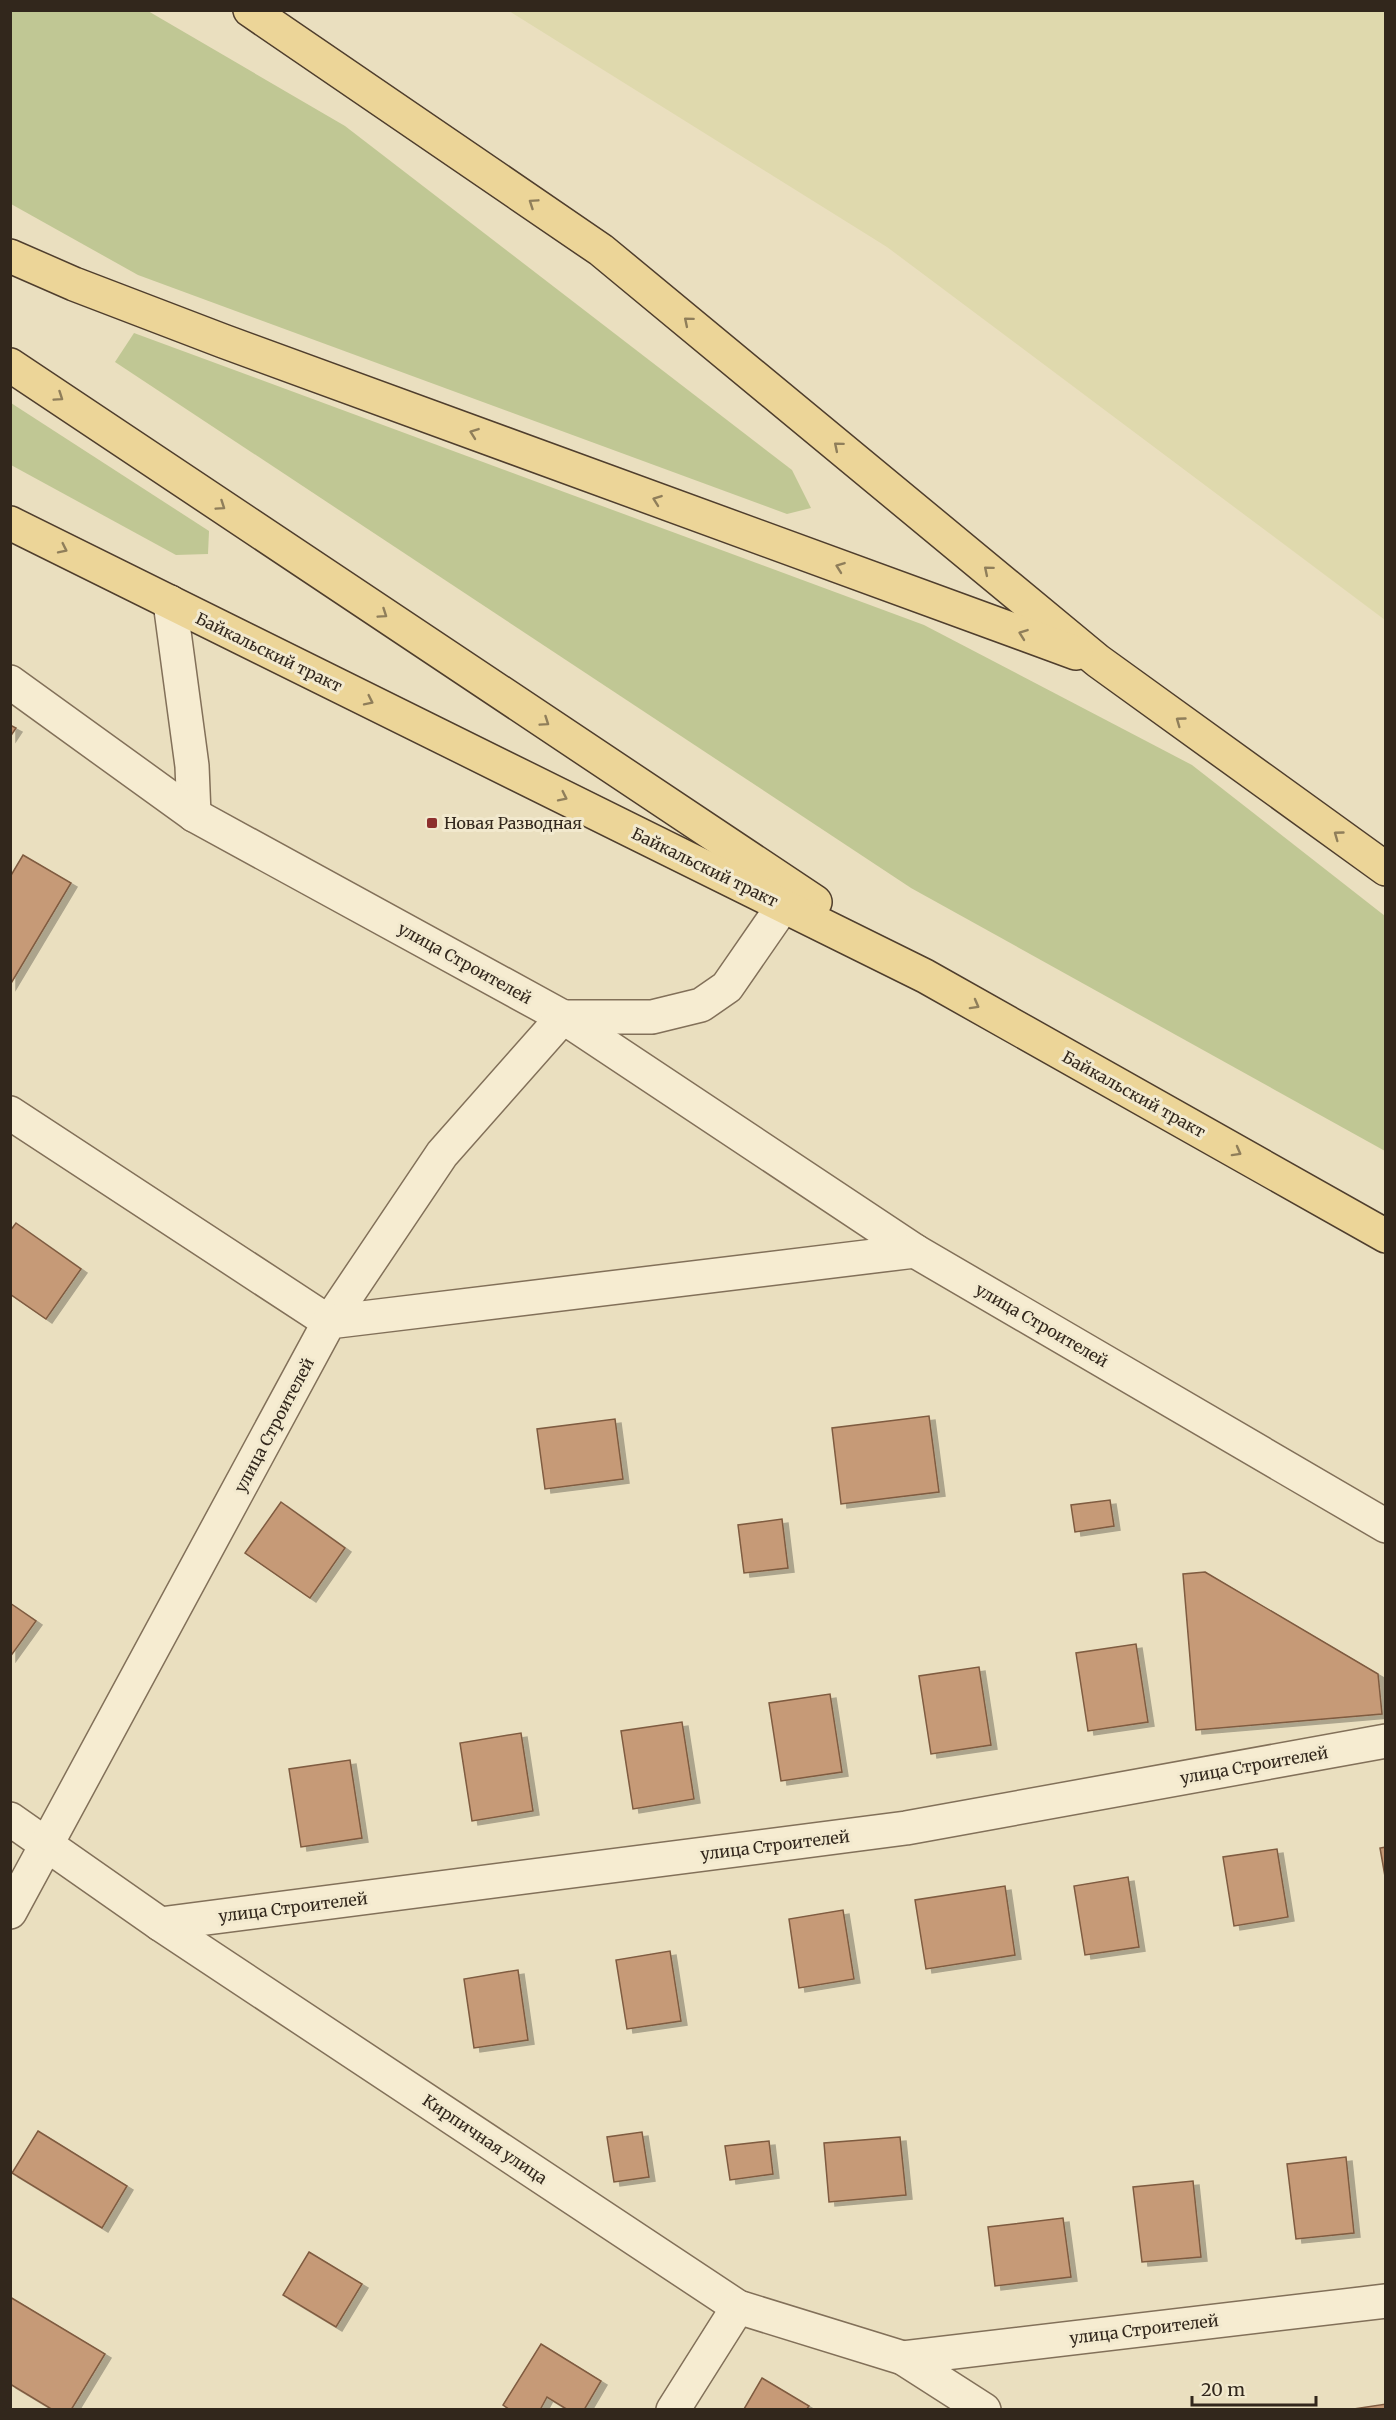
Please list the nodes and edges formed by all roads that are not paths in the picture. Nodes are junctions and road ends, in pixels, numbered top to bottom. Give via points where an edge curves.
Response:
1 (250, 10) edge
2 (10, 256) edge
3 (10, 365) edge
4 (10, 523) edge
5 (170, 602) junction
6 (1098, 661) junction
7 (10, 682) edge
8 (194, 815) junction
9 (1386, 869) edge
10 (783, 906) junction
11 (925, 976) junction
12 (563, 1017) junction
13 (10, 1113) edge
14 (1386, 1236) edge
15 (915, 1251) junction
16 (329, 1322) junction
17 (1386, 1526) edge
18 (1386, 1741) edge
19 (10, 1819) edge
20 (48, 1845) junction
21 (10, 1912) edge
22 (160, 1924) junction
23 (1386, 2301) edge
24 (738, 2307) junction
25 (903, 2358) junction
26 (673, 2409) edge
27 (984, 2409) edge

6 -> 1 main road via 602,250
6 -> 2 main road via 223,341
3 -> 11 main road
4 -> 5 main road, Байкальский тракт
5 - 8 street via 192,766
5 -> 10 main road, Байкальский тракт
9 -> 6 main road
7 - 8 street, улица Строителей
8 - 12 street, улица Строителей
10 - 11 main road, Байкальский тракт
10 - 12 street via 727,987 701,1005 652,1017
11 -> 14 main road, Байкальский тракт
12 - 15 street, улица Строителей
12 - 16 street, улица Строителей via 442,1154
13 - 16 street
15 - 16 street
15 - 17 street, улица Строителей
16 - 20 street, улица Строителей
18 - 22 street, улица Строителей via 906,1828
19 - 20 street, Кирпичная улица
20 - 21 street, улица Строителей
20 - 22 street, Кирпичная улица
22 - 24 street, Кирпичная улица
23 - 25 street, улица Строителей
24 - 25 street, Кирпичная улица
24 - 26 street
25 - 27 street, Кирпичная улица

